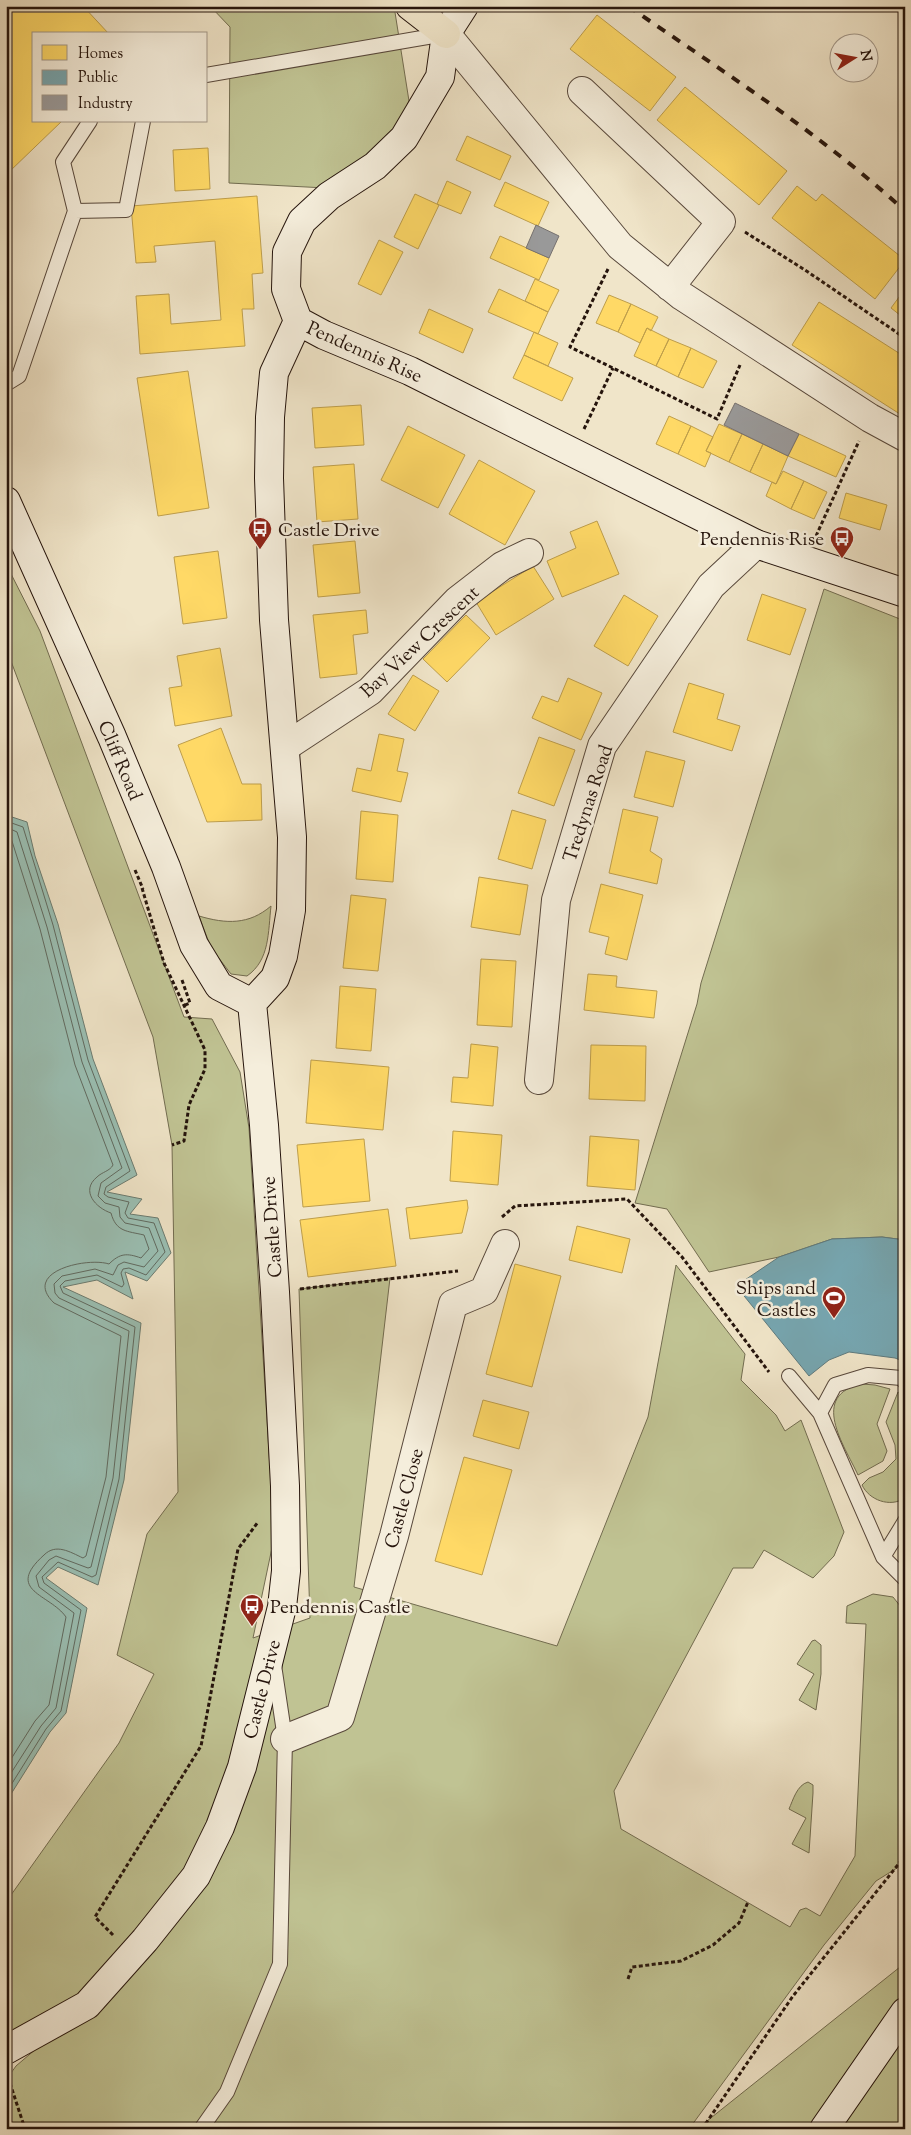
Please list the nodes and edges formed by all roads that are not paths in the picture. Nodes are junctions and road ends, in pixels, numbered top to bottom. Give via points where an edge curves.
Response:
1 (410, 6) edge
2 (464, 6) edge
3 (446, 34) junction
4 (208, 75) edge
5 (582, 91) dead end
6 (89, 122) edge
7 (142, 122) edge
8 (76, 210) junction
9 (670, 287) junction
10 (298, 321) junction
11 (6, 384) edge
12 (905, 437) edge
13 (6, 501) edge
14 (756, 544) junction
15 (529, 553) dead end
16 (905, 593) edge
17 (285, 748) junction
18 (252, 1003) junction
19 (539, 1080) dead end
20 (502, 1234) road end
21 (789, 1376) road end
22 (905, 1382) edge
23 (820, 1413) junction
24 (905, 1521) edge
25 (883, 1557) junction
26 (905, 1579) edge
27 (272, 1647) junction
28 (285, 1739) junction
29 (905, 2012) edge
30 (6, 2050) edge
31 (201, 2129) edge
32 (824, 2129) edge

1 - 3 main road
2 - 3 street
3 - 4 lane
3 - 9 street via 620,246
3 - 10 street, Pendennis Rise via 440,77 404,138 375,166 330,196 302,221 287,252 286,290
5 - 9 street via 722,222
6 - 8 lane via 63,162
7 - 8 lane via 126,210
8 - 11 lane via 19,376
9 - 12 street via 870,418
10 - 14 street, Pendennis Rise via 410,371
10 - 17 street via 274,373 270,417 274,620
13 - 18 street, Cliff Road via 112,738 166,867 194,945 219,986
14 - 16 street, Pendennis Rise
14 - 19 street, Tredynas Road via 711,586 602,746 556,900
15 - 17 street, Bay View Crescent via 502,566 458,600 370,691
17 - 18 street via 292,836 291,910 283,956 275,978
18 - 27 street, Castle Drive via 264,1125 285,1486 286,1571 282,1607
20 - 28 street, Castle Close via 484,1292 453,1304 394,1536 340,1717
21 - 23 lane
22 - 23 lane via 901,1378 868,1375 835,1385
23 - 25 lane
24 - 25 lane
25 - 26 lane
27 - 28 lane
27 - 30 street, Castle Drive via 242,1767 220,1828 196,1876 87,2005
28 - 31 lane via 280,1964 226,2092
29 - 32 street

